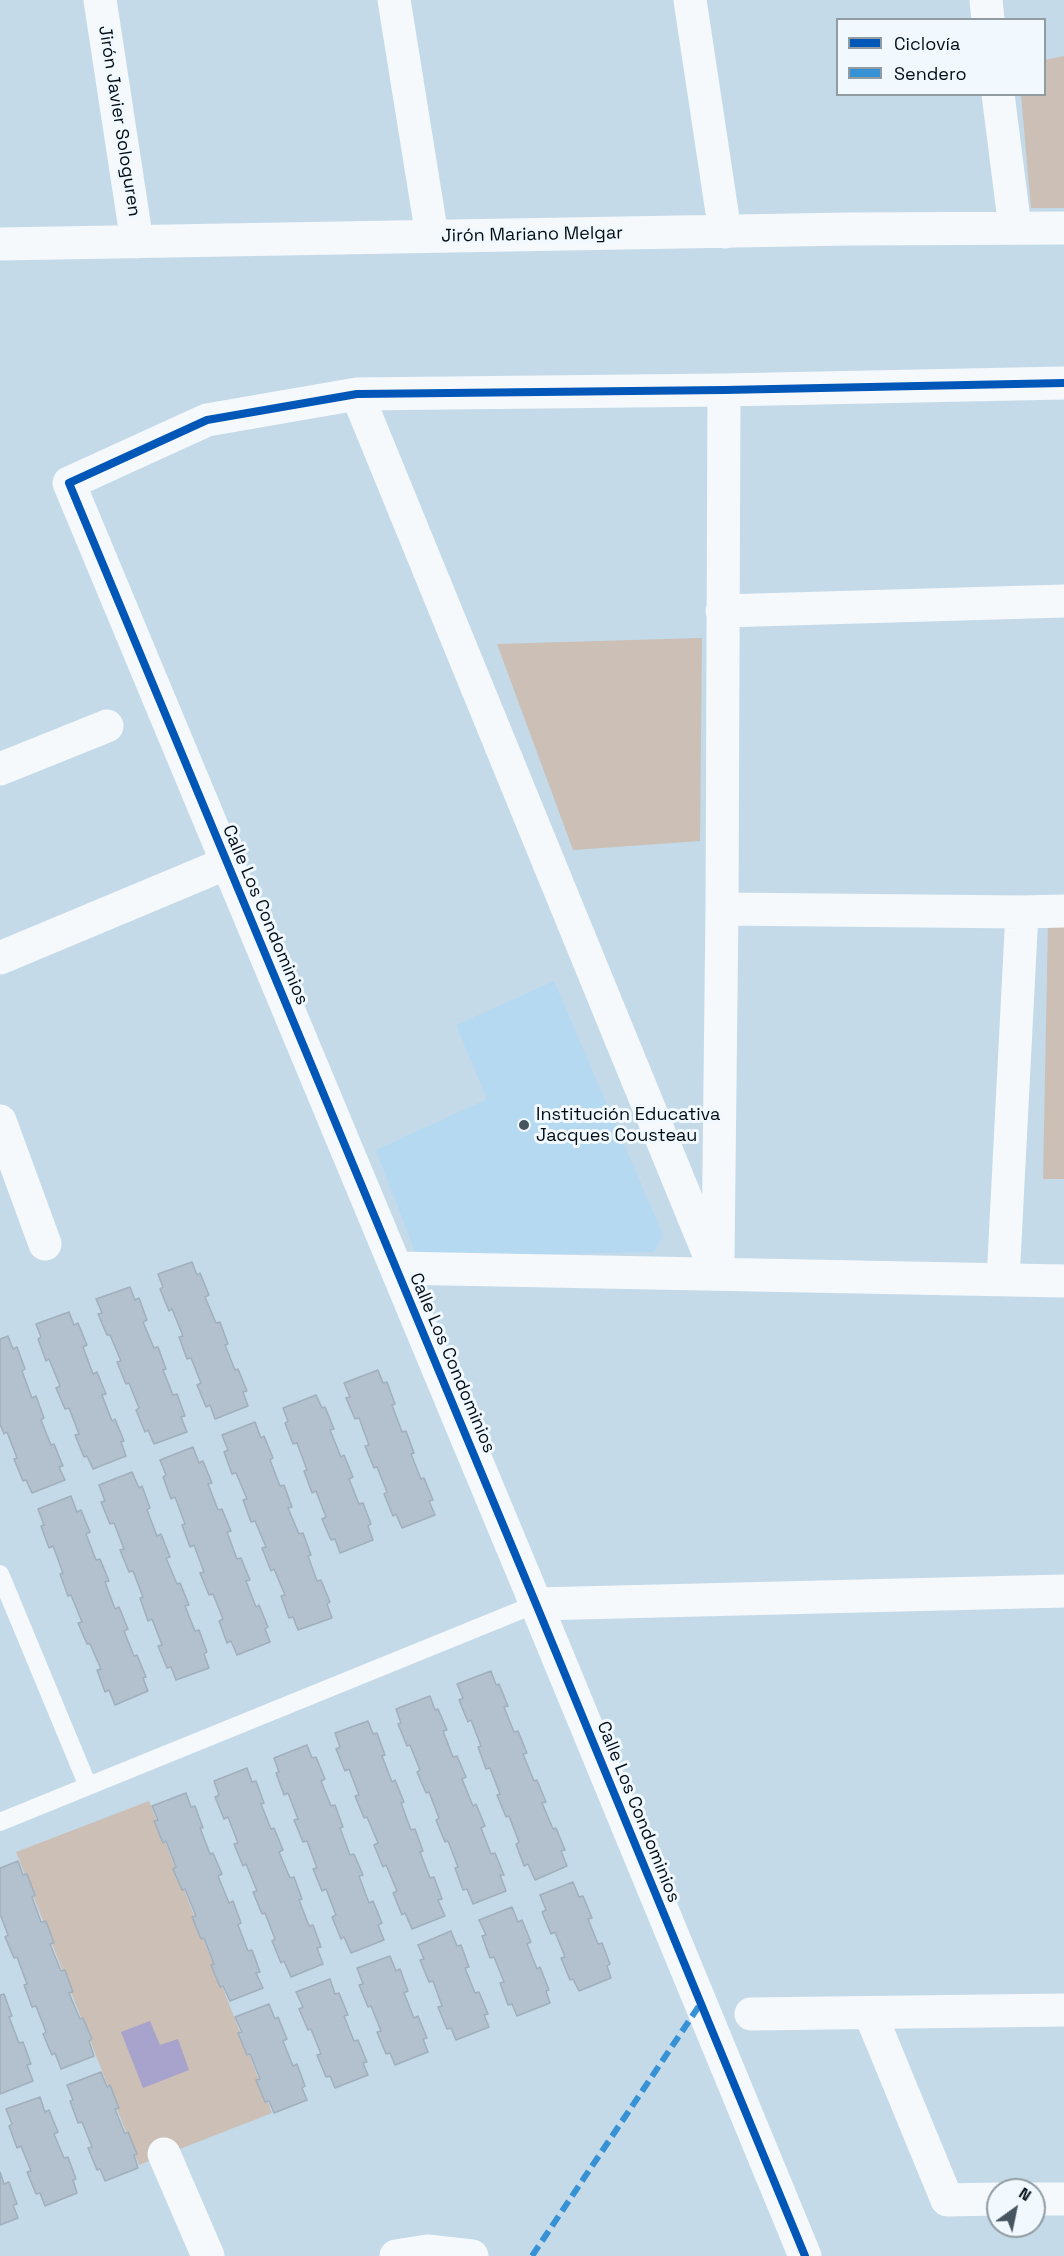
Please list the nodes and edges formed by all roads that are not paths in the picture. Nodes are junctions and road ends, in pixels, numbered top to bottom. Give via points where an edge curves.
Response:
1 (100, 0) edge
2 (394, 0) edge
3 (690, 0) edge
4 (986, 0) edge
5 (988, 18) edge
6 (998, 96) edge
7 (1015, 228) junction
8 (1064, 228) edge
9 (725, 232) junction
10 (432, 236) junction
11 (137, 242) junction
12 (0, 244) edge
13 (1064, 383) edge
14 (724, 390) junction
15 (357, 394) junction
16 (1064, 601) edge
17 (722, 611) junction
18 (107, 726) dead end
19 (0, 769) edge
20 (227, 863) junction
21 (722, 909) junction
22 (1064, 911) edge
23 (1022, 912) junction
24 (0, 958) edge
25 (0, 1121) edge
26 (45, 1244) dead end
27 (396, 1268) junction
28 (717, 1274) junction
29 (1003, 1280) junction
30 (1064, 1281) edge
31 (0, 1574) edge
32 (1064, 1591) edge
33 (536, 1604) junction
34 (88, 1786) junction
35 (0, 1822) edge
36 (1064, 2010) edge
37 (870, 2013) junction
38 (751, 2014) dead end
39 (164, 2154) dead end
40 (986, 2199) edge
41 (1046, 2199) edge
42 (1064, 2199) edge
43 (208, 2256) edge
44 (396, 2256) edge
45 (472, 2256) edge
46 (805, 2256) edge

1 - 11 street, Jirón Javier Sologuren
2 - 10 street
3 - 9 street
4 - 5 street
6 - 7 street
7 - 8 street, Jirón Mariano Melgar
7 - 9 street, Jirón Mariano Melgar
9 - 10 street, Jirón Mariano Melgar
10 - 11 street, Jirón Mariano Melgar
11 - 12 street, Jirón Mariano Melgar
13 - 14 street
14 - 15 street
14 - 17 street
15 - 20 street, Calle Los Condominios via 207,420 69,483
15 - 28 street
16 - 17 street
17 - 21 street
18 - 19 street
20 - 24 street
20 - 27 street, Calle Los Condominios
21 - 23 street
21 - 28 street
22 - 23 street
23 - 29 street
25 - 26 street
27 - 28 street
27 - 33 street, Calle Los Condominios
28 - 29 street
29 - 30 street
31 - 34 lane
32 - 33 street
33 - 34 lane
33 - 46 street, Calle Los Condominios
34 - 35 lane
36 - 37 street
37 - 38 street
37 - 40 street via 947,2200
39 - 43 street
41 - 42 street
44 - 45 street via 427,2251

